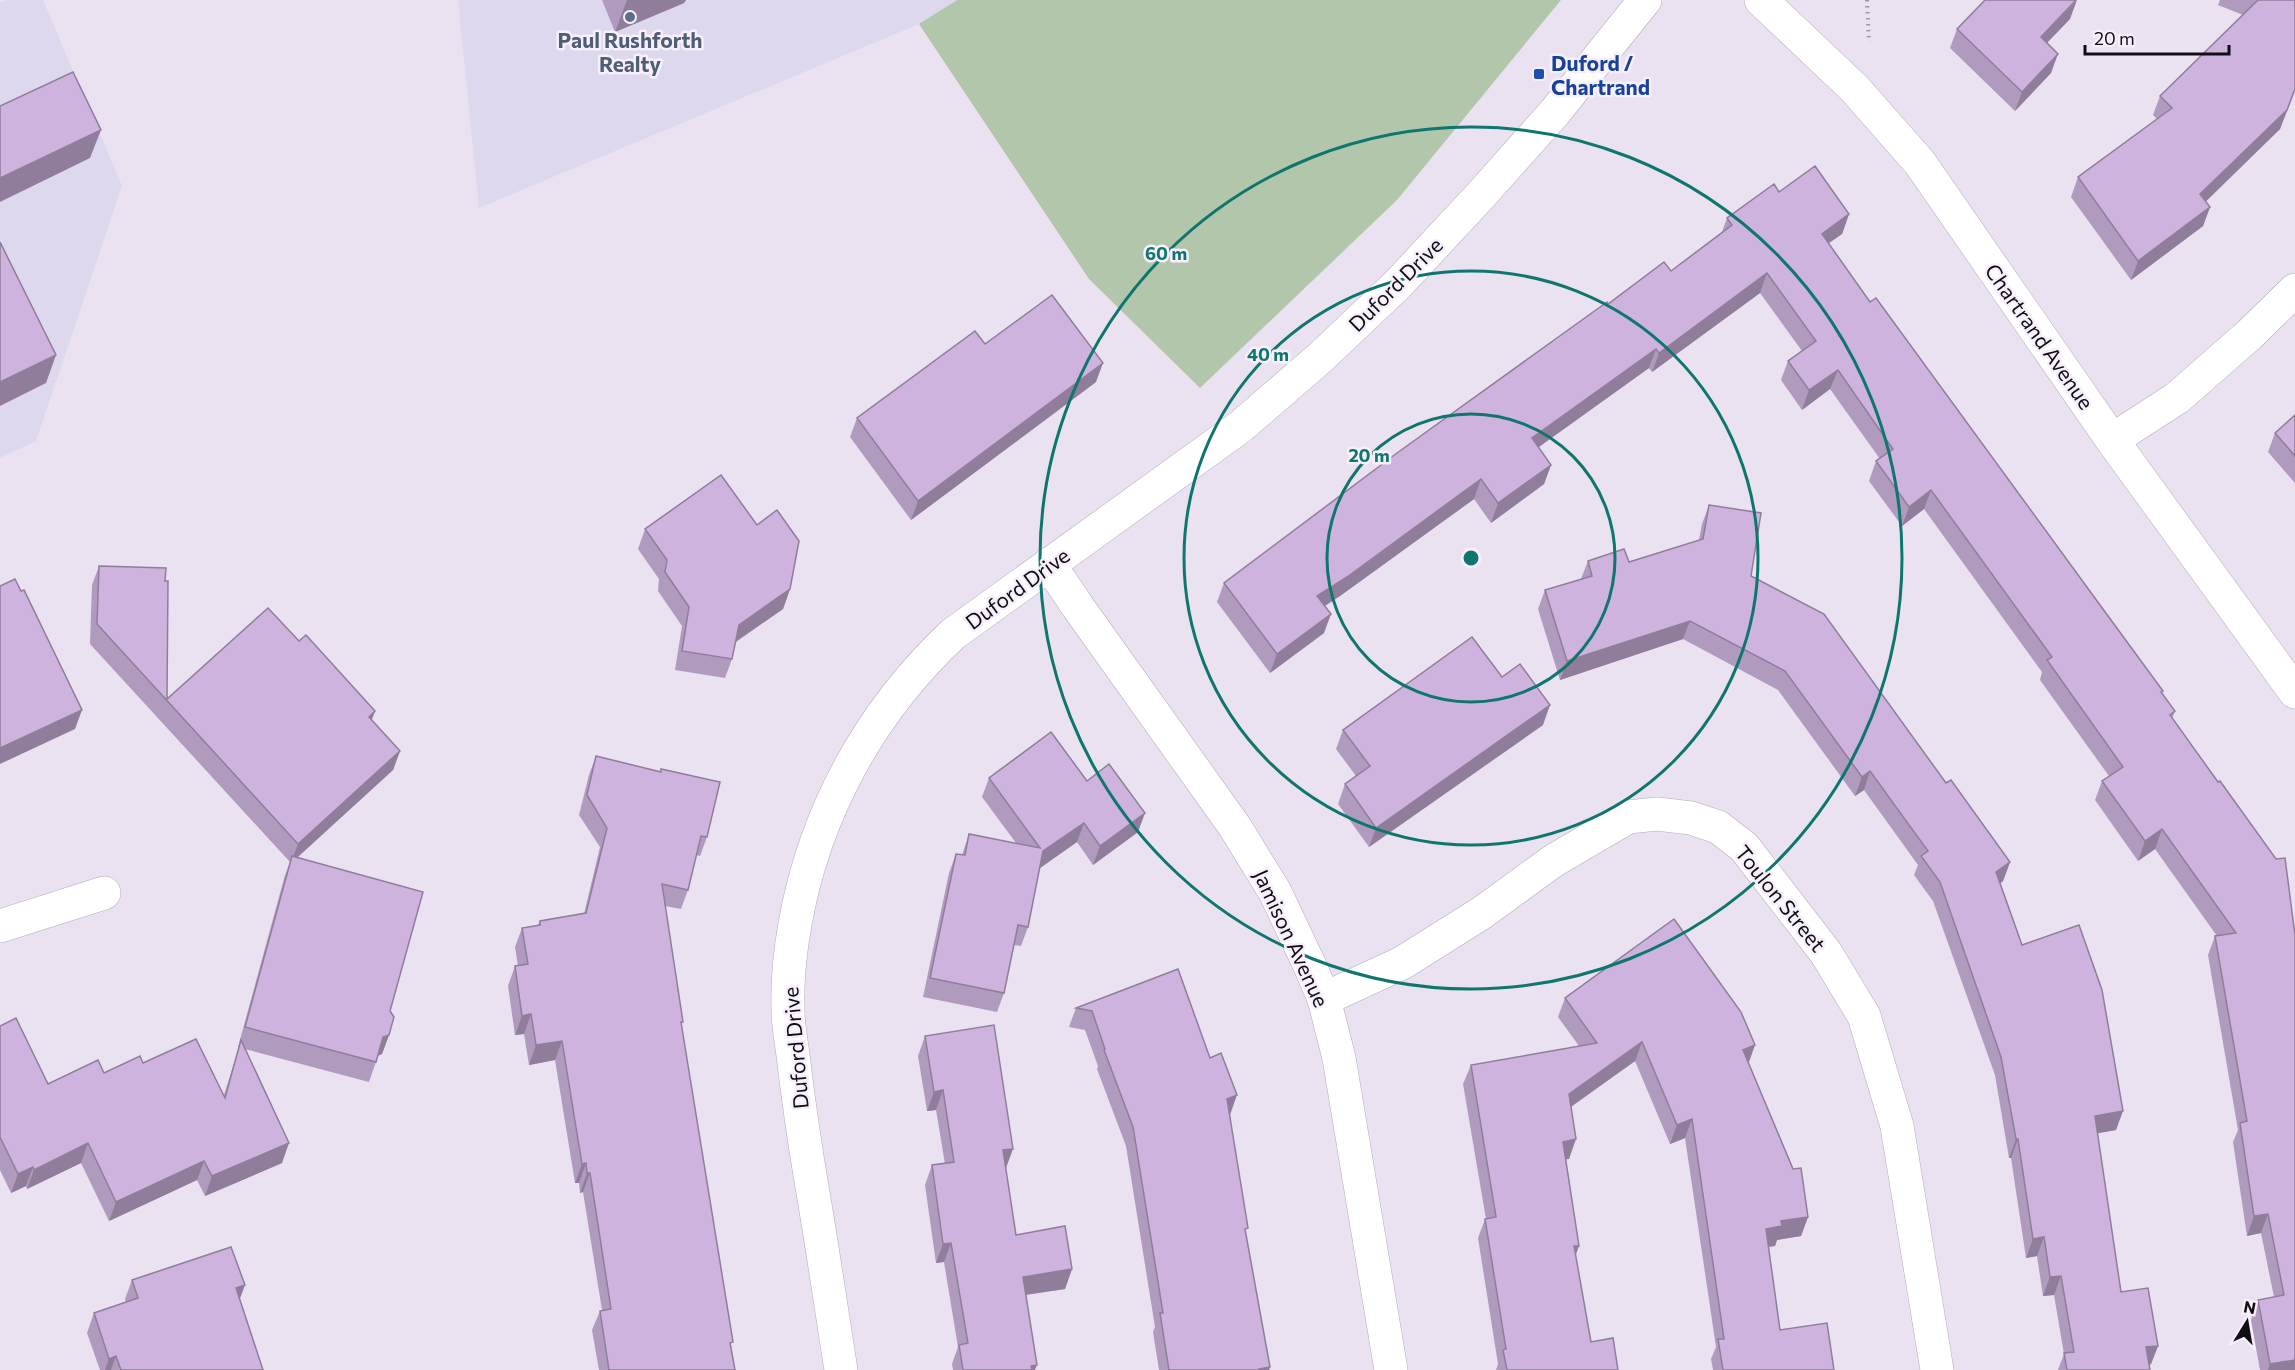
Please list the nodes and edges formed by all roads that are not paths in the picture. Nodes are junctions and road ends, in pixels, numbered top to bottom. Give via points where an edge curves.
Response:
1 (1645, 0) edge
2 (1761, 0) edge
3 (2295, 290) edge
4 (2112, 440) junction
5 (1049, 564) junction
6 (2295, 692) edge
7 (105, 893) dead end
8 (0, 926) edge
9 (1324, 999) junction
10 (840, 1370) edge
11 (1391, 1370) edge
12 (1936, 1370) edge

1 - 5 street, Duford Drive via 1555,112 1481,195 1398,284 1321,357 1240,427
2 - 4 street, Chartrand Avenue via 1854,89 1920,163
3 - 4 street via 2177,398
4 - 6 street, Chartrand Avenue
5 - 9 street, Jamison Avenue via 1235,827 1275,892
5 - 10 street, Duford Drive via 953,634 899,691 840,783 818,835 801,892 790,950 788,1010 799,1109
7 - 8 street
9 - 11 street, Jamison Avenue via 1341,1068
9 - 12 street, Toulon Street via 1402,963 1483,912 1553,861 1628,817 1658,814 1691,818 1718,827 1744,847 1826,953 1864,1017 1897,1126

